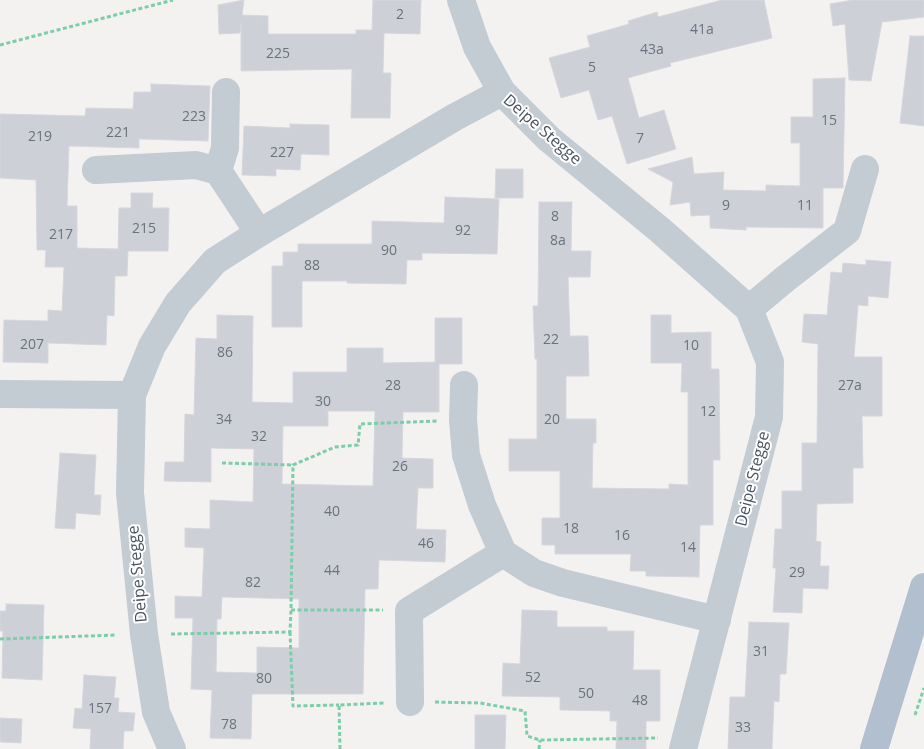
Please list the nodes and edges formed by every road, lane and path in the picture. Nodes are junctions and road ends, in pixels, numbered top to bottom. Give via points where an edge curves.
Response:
1 (173, 0) edge
2 (461, 0) edge
3 (0, 45) edge
4 (226, 92) dead end
5 (502, 92) junction
6 (865, 169) dead end
7 (96, 170) dead end
8 (218, 171) junction
9 (259, 233) junction
10 (749, 310) junction
11 (464, 385) dead end
12 (0, 394) edge
13 (132, 394) junction
14 (464, 420) junction
15 (222, 462) dead end
16 (293, 465) junction
17 (503, 553) junction
18 (924, 587) edge
19 (291, 610) junction
20 (409, 611) junction
21 (717, 620) junction
22 (290, 632) junction
23 (144, 634) junction
24 (0, 639) edge
25 (410, 702) junction
26 (339, 705) junction
27 (540, 740) junction
28 (684, 743) edge
29 (172, 749) edge
30 (340, 749) edge
31 (539, 749) edge
32 (874, 749) edge

1 - 3 path
2 - 5 street via 477,48
4 - 8 street via 225,148
5 - 9 street, Deipe Stegge
5 - 10 street, Deipe Stegge via 549,138 660,230
6 - 10 street via 847,231
7 - 8 street via 196,165
8 - 9 street
9 - 13 street, Deipe Stegge via 215,261 178,303 152,346
10 - 21 street, Deipe Stegge via 770,362 769,417
11 - 14 street
12 - 13 street
13 - 23 street, Deipe Stegge via 130,493
14 - 16 path via 360,424 358,445 335,447
14 - 17 street via 466,455 482,505
15 - 16 path
16 - 19 path
17 - 20 street
17 - 21 street via 534,573 563,583
18 - 32 main road
19 - 20 path
19 - 22 path
20 - 25 street
21 - 28 street, Deipe Stegge
22 - 23 path
22 - 26 path via 292,706
23 - 24 path
23 - 29 street, Deipe Stegge via 156,712
25 - 26 path
25 - 27 path via 480,703 525,711 527,736
26 - 30 path
27 - 28 path
27 - 31 path

